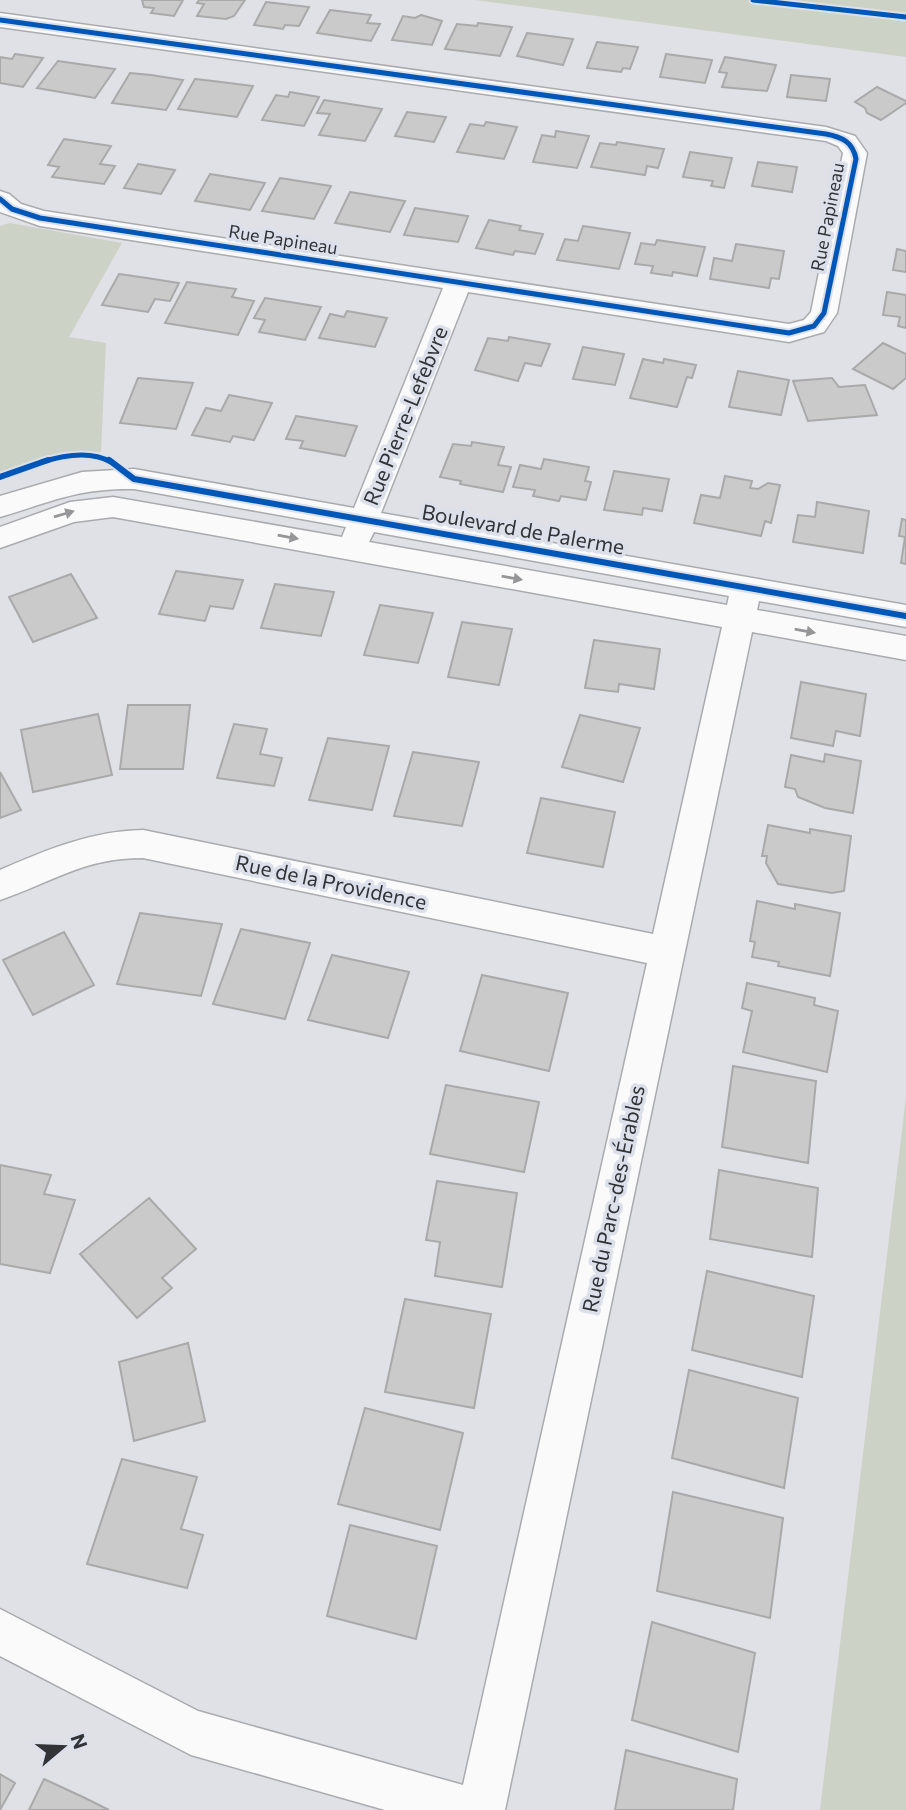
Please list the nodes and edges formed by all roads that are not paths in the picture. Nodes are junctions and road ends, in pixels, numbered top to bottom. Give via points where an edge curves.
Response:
1 (0, 20) edge
2 (0, 199) edge
3 (458, 283) junction
4 (0, 507) edge
5 (364, 520) junction
6 (0, 538) edge
7 (353, 549) junction
8 (742, 603) junction
9 (906, 616) edge
10 (906, 649) edge
11 (0, 886) edge
12 (667, 952) junction
13 (0, 1632) edge
14 (469, 1810) edge
15 (481, 1810) edge

1 - 3 street, Rue Papineau via 827,134 847,141 855,152 824,313 803,331 775,331
2 - 3 street, Rue Papineau via 12,209 40,218
3 - 5 street, Rue Pierre-Lefebvre
4 - 5 street, Boulevard de Palerme via 58,485 118,478
5 - 7 street, Rue Pierre-Lefebvre
5 - 8 street, Boulevard de Palerme
6 -> 7 street, Boulevard de Palerme via 70,512 113,507
7 -> 8 street, Boulevard de Palerme
8 - 9 street, Boulevard de Palerme
8 -> 10 street, Boulevard de Palerme
8 - 12 street, Rue du Parc-des-Érables
11 - 12 street, Rue de la Providence via 80,851 109,844 143,844
12 - 15 street, Rue du Parc-des-Érables
13 - 14 street via 191,1732

